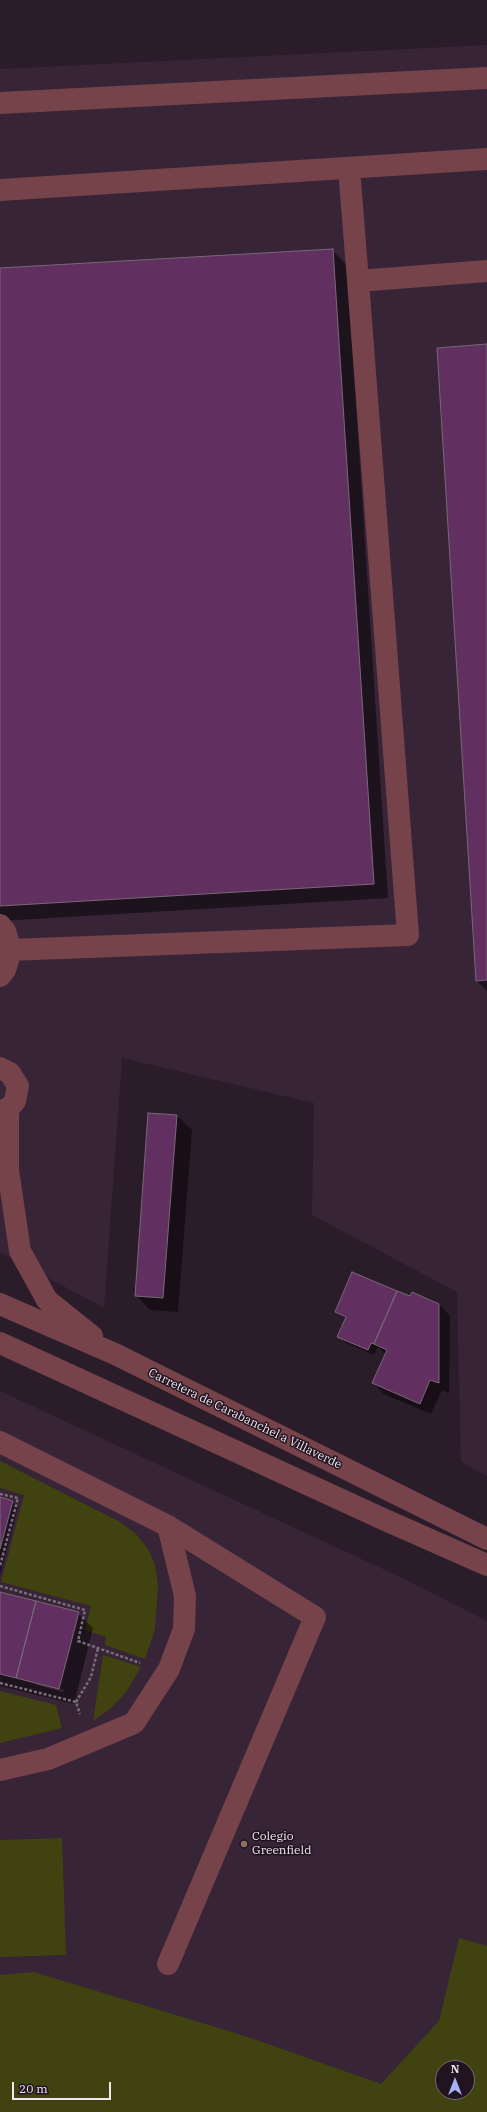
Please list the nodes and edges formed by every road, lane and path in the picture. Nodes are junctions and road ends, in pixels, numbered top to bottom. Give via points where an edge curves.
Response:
1 (487, 78) edge
2 (0, 103) edge
3 (487, 159) edge
4 (349, 168) junction
5 (0, 190) edge
6 (487, 271) edge
7 (358, 281) junction
8 (0, 925) edge
9 (9, 950) junction
10 (0, 976) edge
11 (0, 1068) edge
12 (4, 1110) edge
13 (0, 1304) edge
14 (0, 1343) edge
15 (115, 1354) junction
16 (0, 1442) edge
17 (0, 1494) edge
18 (168, 1526) junction
19 (487, 1539) edge
20 (487, 1565) edge
21 (0, 1566) edge
22 (0, 1586) edge
23 (98, 1648) junction
24 (167, 1672) junction
25 (0, 1683) edge
26 (76, 1702) junction
27 (88, 1742) junction
28 (0, 1770) edge
29 (168, 1964) dead end

1 - 2 street
3 - 4 street
4 - 5 street
4 - 7 street
6 - 7 street
7 - 9 street via 408,935
8 - 9 street via 5,931
9 - 10 street via 5,970
11 - 12 street via 10,1074 18,1086 15,1101
12 - 15 street via 8,1170 20,1251 47,1300
13 - 15 street, Carretera de Carabanchel a Villaverde
14 - 20 street
15 - 19 street, Carretera de Carabanchel a Villaverde
16 - 18 street
17 - 21 path via 18,1498
18 - 24 street via 185,1596 184,1630
18 - 29 street via 315,1617
22 - 23 path via 85,1610 78,1641
23 - 24 path
23 - 26 path via 91,1677
24 - 27 street via 134,1723
25 - 26 path
26 - 27 path
27 - 28 street via 48,1759

